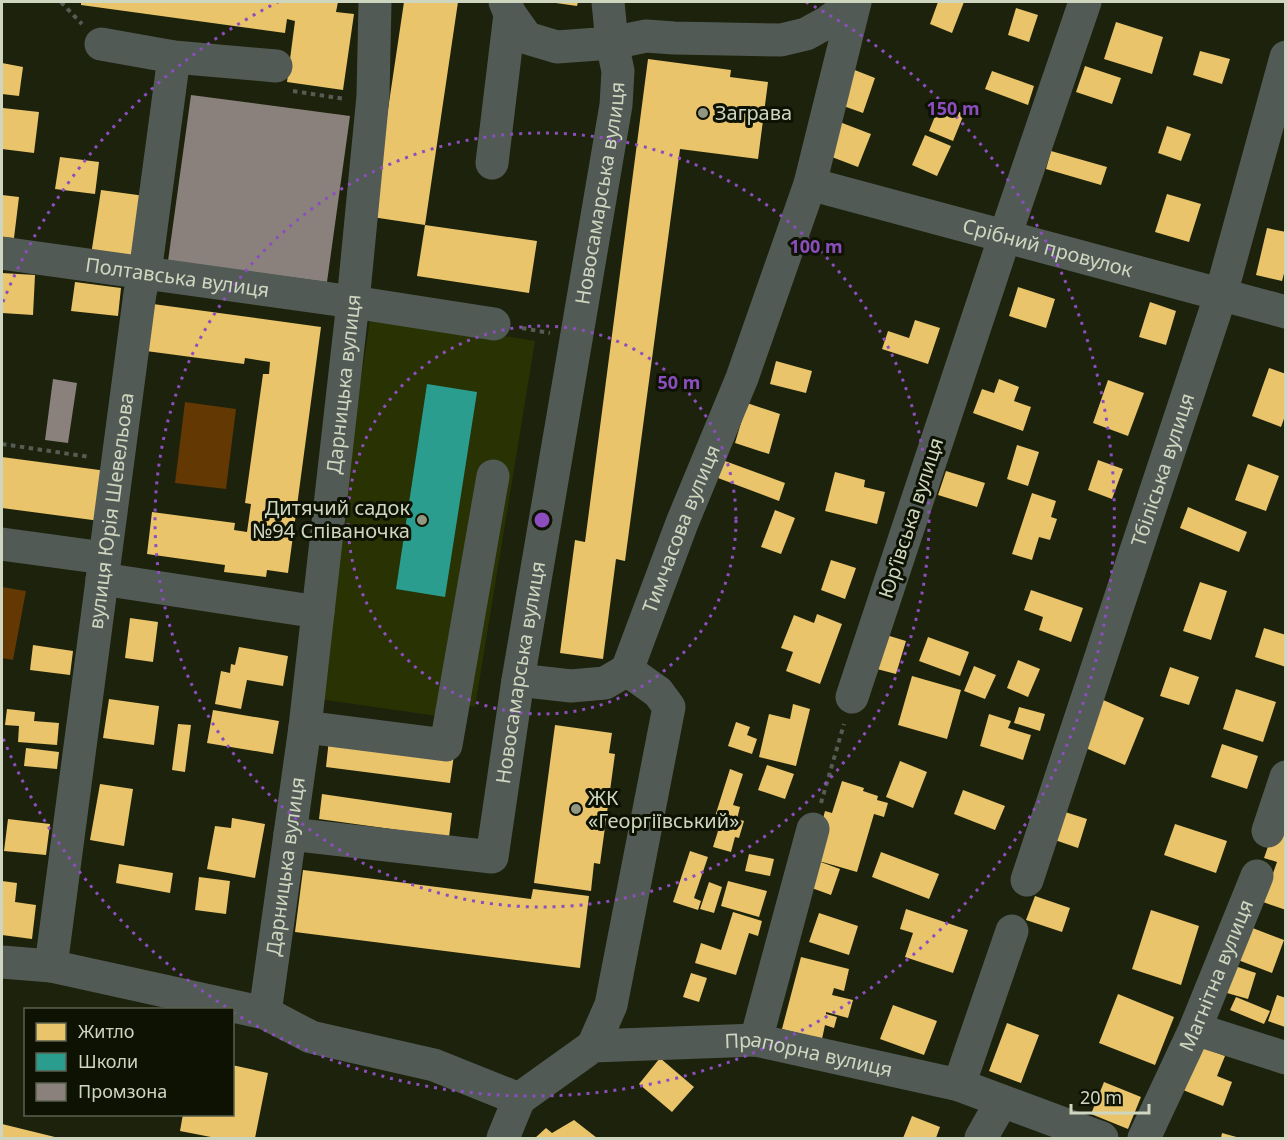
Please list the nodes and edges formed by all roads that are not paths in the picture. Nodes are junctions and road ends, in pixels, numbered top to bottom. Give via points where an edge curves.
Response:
1 (375, 2) edge
2 (608, 2) edge
3 (855, 2) edge
4 (1085, 2) edge
5 (508, 8) edge
6 (612, 43) junction
7 (101, 44) dead end
8 (174, 57) junction
9 (1286, 57) edge
10 (276, 66) road end
11 (492, 163) dead end
12 (810, 184) junction
13 (1005, 236) junction
14 (2, 253) edge
15 (145, 273) junction
16 (1221, 294) junction
17 (353, 302) junction
18 (1286, 312) edge
19 (494, 324) road end
20 (493, 476) dead end
21 (2, 544) edge
22 (103, 568) junction
23 (318, 612) junction
24 (627, 670) junction
25 (518, 680) junction
26 (852, 697) road end
27 (304, 727) junction
28 (1286, 777) edge
29 (813, 829) road end
30 (1268, 831) dead end
31 (290, 834) junction
32 (1257, 876) dead end
33 (1027, 880) dead end
34 (1012, 931) dead end
35 (2, 962) edge
36 (51, 966) junction
37 (265, 1013) junction
38 (1195, 1029) junction
39 (756, 1040) junction
40 (593, 1046) junction
41 (1286, 1058) edge
42 (959, 1084) junction
43 (519, 1099) junction
44 (1002, 1101) junction
45 (503, 1138) edge
46 (981, 1138) edge
47 (1102, 1138) edge
48 (1144, 1138) edge

1 - 17 street, Дарницька вулиця via 373,103
2 - 6 street, Новосамарська вулиця
3 - 6 street via 806,34 781,40 645,36
3 - 12 street, Тимчасова вулиця
4 - 13 street, Юрʼївська вулиця
5 - 6 street via 527,38 557,47
5 - 11 street
6 - 25 street, Новосамарська вулиця via 618,71 616,105
7 - 8 street
8 - 10 street
8 - 15 street, вулиця Юрія Шевельова
9 - 16 street, Тбіліська вулиця
12 - 13 street, Срібний провулок
12 - 24 street, Тимчасова вулиця via 742,378
13 - 16 street, Срібний провулок
13 - 26 street, Юрʼївська вулиця
14 - 15 street, Полтавська вулиця
15 - 17 street, Полтавська вулиця
15 - 22 street, вулиця Юрія Шевельова
16 - 18 street, Срібний провулок
16 - 33 street, Тбіліська вулиця
17 - 19 street, Полтавська вулиця
17 - 23 street, Дарницька вулиця
20 - 27 street via 446,745
21 - 22 street
22 - 23 street
22 - 36 street, вулиця Юрія Шевельова
23 - 27 street, Дарницька вулиця
24 - 25 street via 605,684 571,686
24 - 40 street via 658,692 669,706 611,1005
25 - 31 street, Новосамарська вулиця via 492,857
27 - 31 street, Дарницька вулиця
28 - 30 street
29 - 39 street
31 - 37 street, Дарницька вулиця
32 - 38 street, Магнітна вулиця
34 - 42 street
35 - 36 street
36 - 37 street
37 - 43 street via 311,1037 434,1065
38 - 41 street
38 - 48 street, Магнітна вулиця
39 - 40 street, Прапорна вулиця
39 - 42 street, Прапорна вулиця
40 - 43 street
42 - 44 street, Прапорна вулиця
43 - 45 street
44 - 46 street
44 - 47 street, Прапорна вулиця

